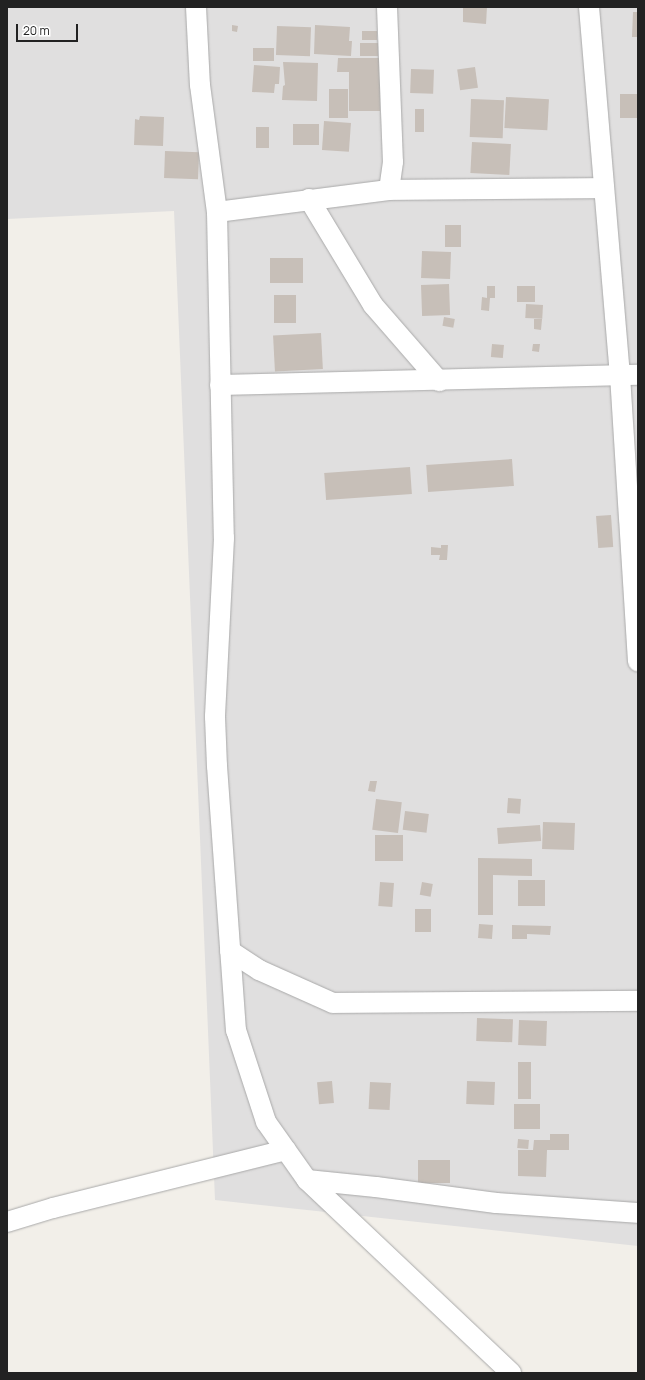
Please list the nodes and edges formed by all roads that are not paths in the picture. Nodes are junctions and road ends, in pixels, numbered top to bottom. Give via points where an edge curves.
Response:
1 (196, 7) edge
2 (387, 7) edge
3 (589, 7) edge
4 (604, 188) junction
5 (389, 190) junction
6 (308, 199) junction
7 (217, 212) junction
8 (629, 375) edge
9 (439, 381) junction
10 (220, 385) junction
11 (638, 662) edge
12 (230, 951) junction
13 (638, 1001) edge
14 (286, 1150) junction
15 (307, 1180) junction
16 (638, 1213) edge
17 (7, 1222) edge
18 (511, 1373) edge

1 - 7 street via 200,85
2 - 5 street via 393,162
3 - 4 street
4 - 5 street
4 - 8 street
5 - 6 street
6 - 7 street
6 - 9 street via 373,305
7 - 10 street
8 - 9 street
8 - 11 street
9 - 10 street
10 - 12 street via 224,538 215,717 216,766
12 - 13 street via 259,970 333,1003
12 - 14 street via 236,1030 266,1122
14 - 15 street
14 - 17 street via 53,1208
15 - 16 street via 496,1203
15 - 18 street

